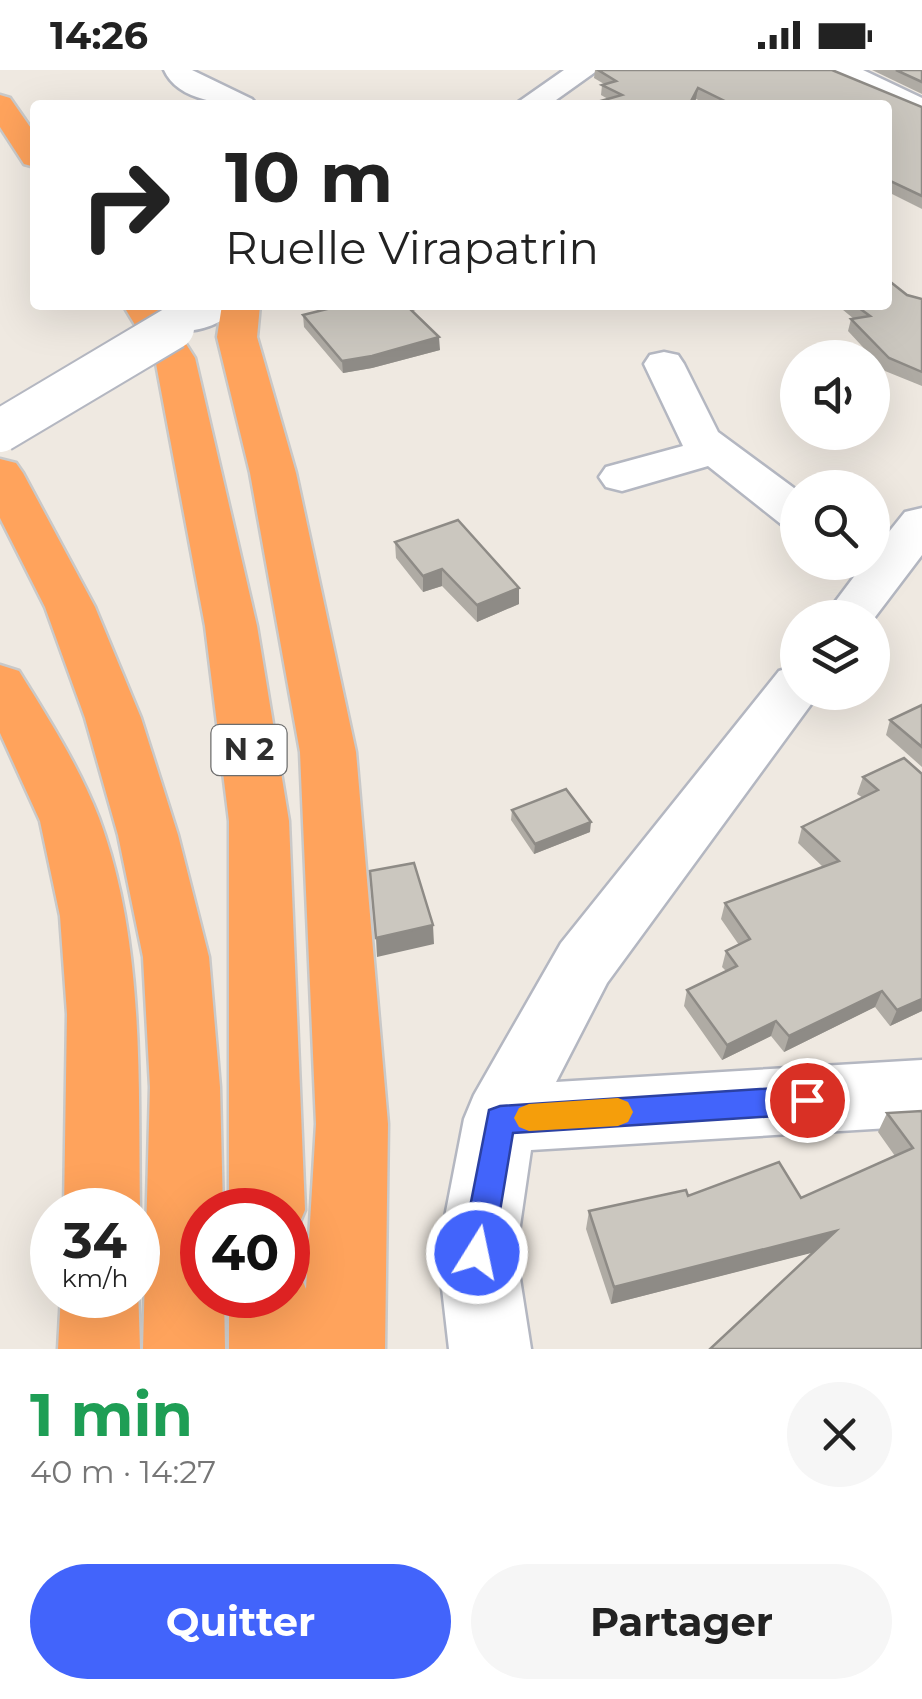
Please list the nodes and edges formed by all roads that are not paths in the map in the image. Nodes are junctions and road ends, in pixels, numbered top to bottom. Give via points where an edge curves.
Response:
1 (178, 70) edge
2 (840, 70) edge
3 (578, 71) edge
4 (231, 100) edge
5 (536, 100) edge
6 (0, 104) edge
7 (922, 109) edge
8 (30, 149) edge
9 (199, 314) edge
10 (664, 364) dead end
11 (0, 431) edge
12 (712, 451) junction
13 (0, 473) edge
14 (622, 477) dead end
15 (780, 501) edge
16 (922, 522) edge
17 (890, 551) edge
18 (0, 684) edge
19 (780, 708) edge
20 (922, 1093) edge
21 (500, 1120) junction
22 (102, 1188) edge
23 (267, 1188) edge
24 (100, 1318) edge
25 (269, 1318) edge
26 (99, 1349) edge
27 (184, 1349) edge
28 (270, 1349) edge
29 (344, 1349) edge
30 (490, 1349) edge

1 - 4 street
2 - 7 street
3 - 5 street
6 - 8 highway
9 - 11 street, bridge
9 - 23 highway, N 2 via 175,358 231,626 259,821
9 - 29 highway via 273,474 328,752 352,1124
10 - 12 street
12 - 14 street
12 - 15 street
13 - 27 highway via 70,607 113,718 176,957 185,1087
16 - 17 street
18 - 22 highway via 70,821 89,898 102,1027
19 - 21 street via 584,964
20 - 21 street
21 - 30 street via 477,1253
24 - 26 highway
25 - 28 highway

